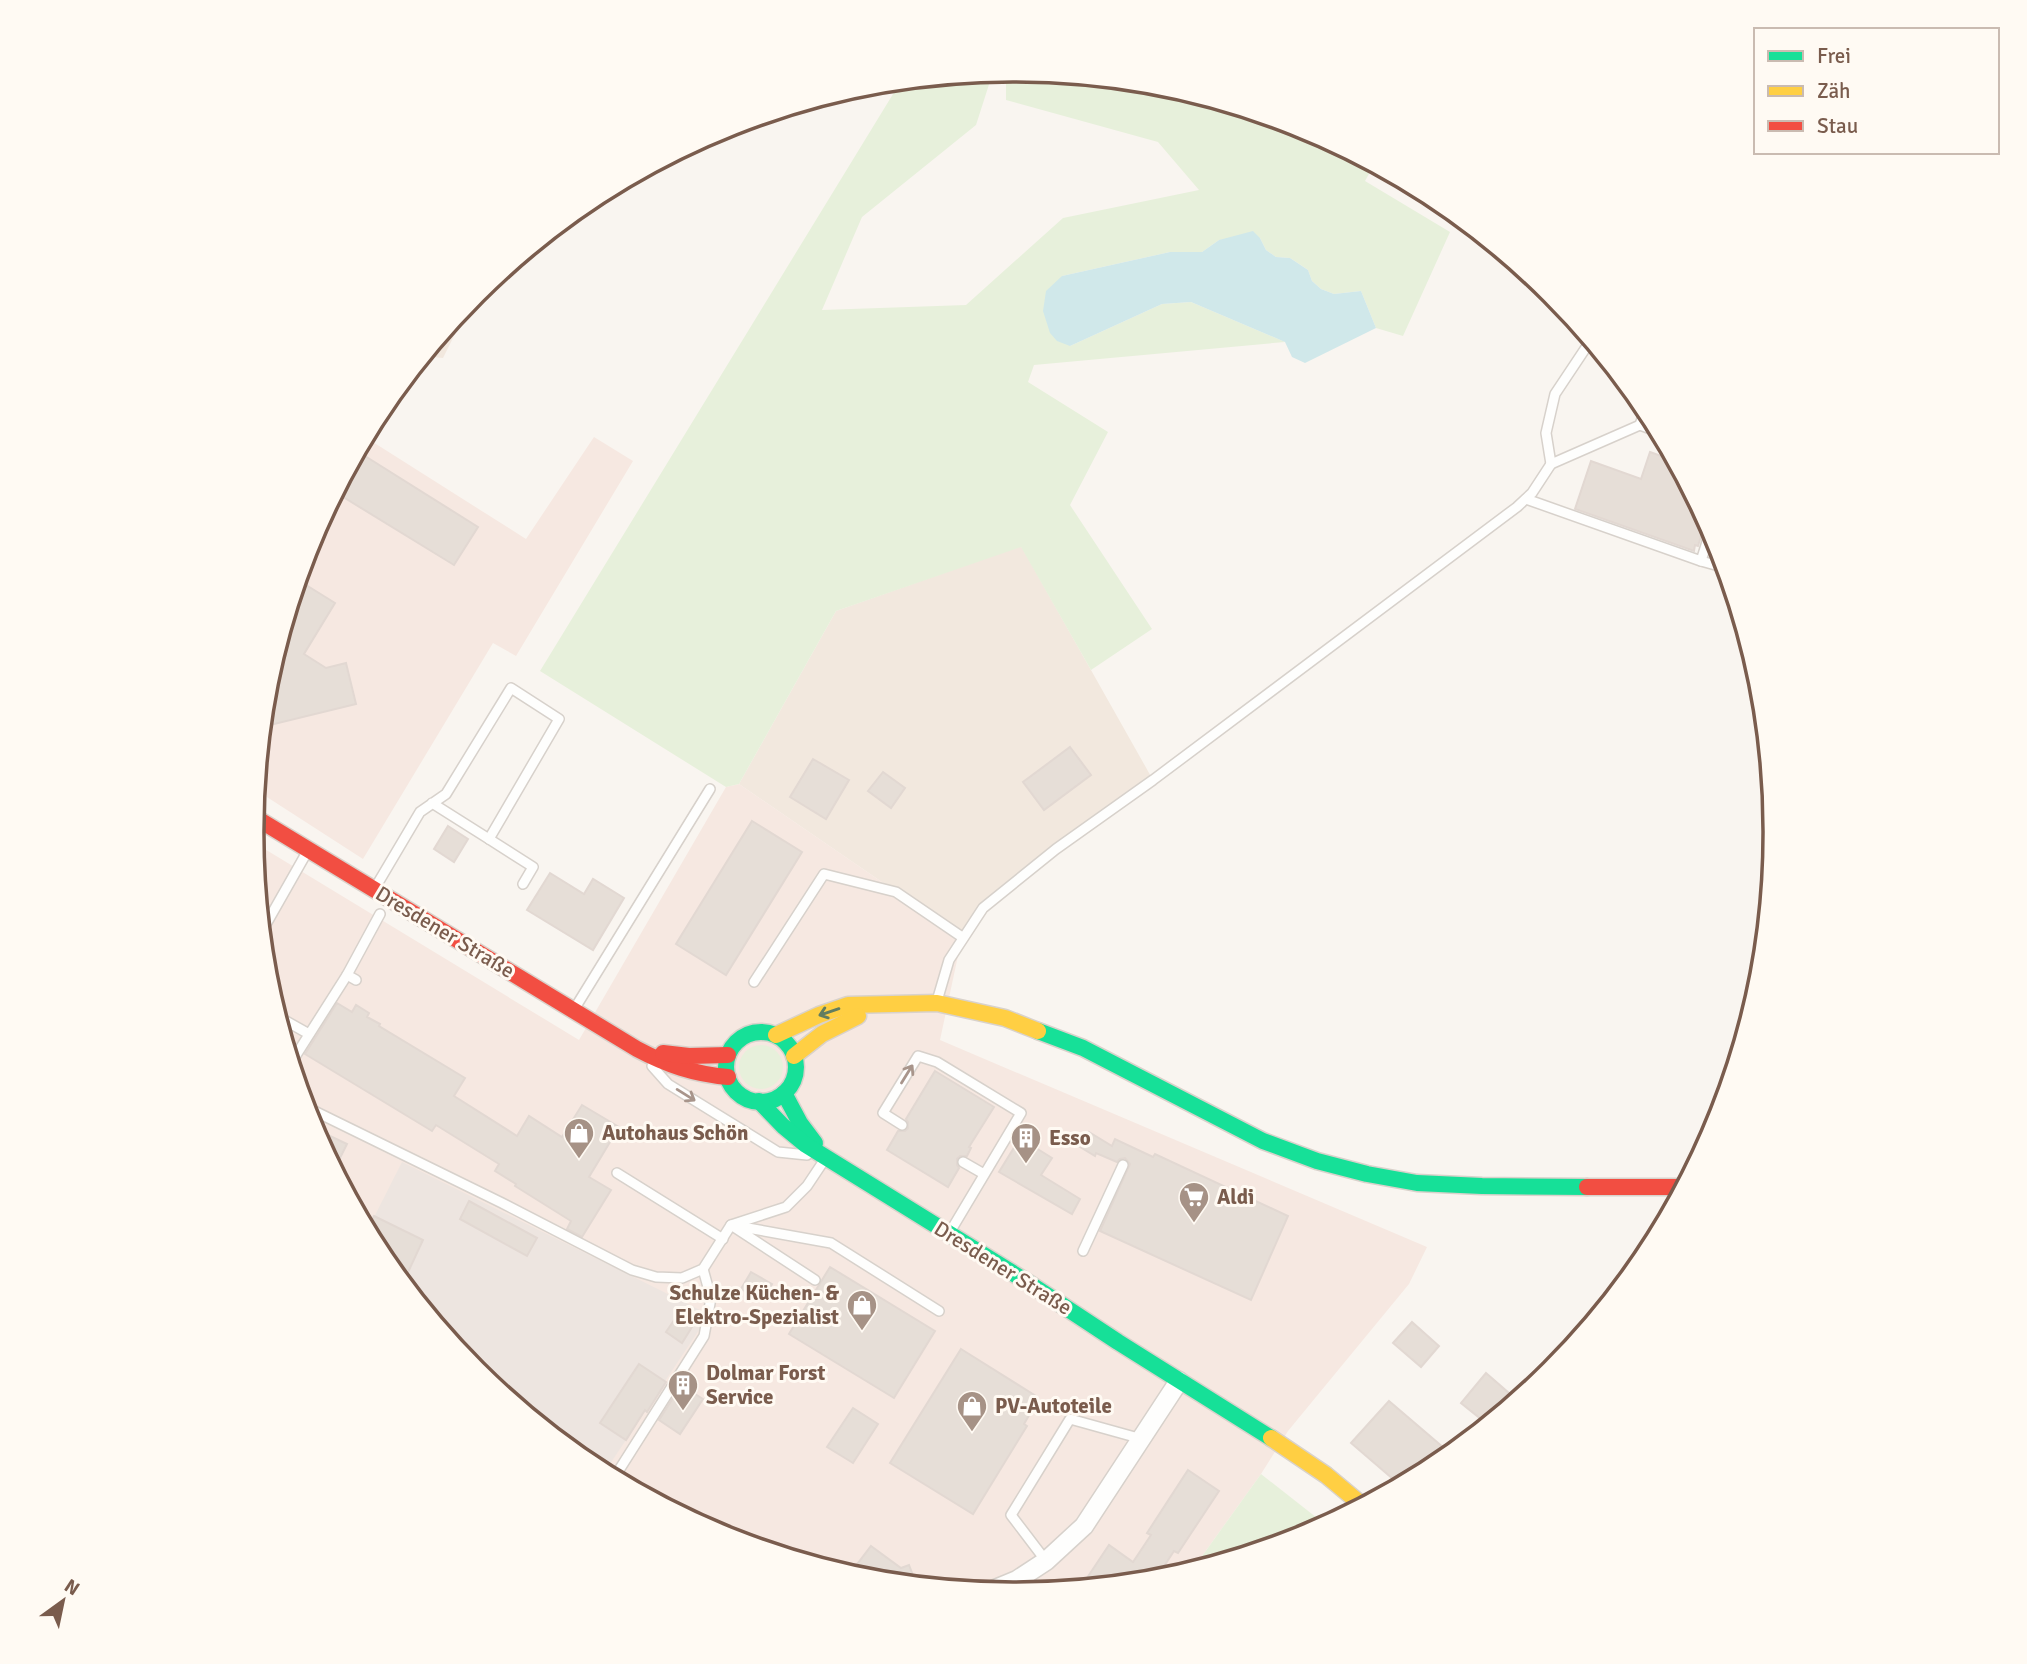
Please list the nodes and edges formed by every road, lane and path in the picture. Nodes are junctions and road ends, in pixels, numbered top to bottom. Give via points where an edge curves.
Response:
1 (1585, 348) edge
2 (1641, 422) edge
3 (1640, 425) junction
4 (1644, 426) edge
5 (1551, 464) junction
6 (1526, 499) junction
7 (1706, 545) edge
8 (1701, 561) junction
9 (1713, 564) edge
10 (710, 789) dead end
11 (432, 803) junction
12 (264, 823) edge
13 (489, 839) junction
14 (308, 849) junction
15 (523, 884) dead end
16 (375, 889) junction
17 (380, 914) dead end
18 (269, 919) edge
19 (962, 937) junction
20 (346, 975) junction
21 (356, 981) dead end
22 (754, 982) dead end
23 (937, 1003) junction
24 (886, 1004) junction
25 (574, 1011) junction
26 (288, 1022) edge
27 (309, 1034) junction
28 (776, 1035) junction
29 (637, 1049) junction
30 (297, 1053) edge
31 (728, 1055) junction
32 (794, 1056) junction
33 (728, 1077) junction
34 (784, 1093) junction
35 (759, 1101) junction
36 (319, 1113) edge
37 (902, 1125) dead end
38 (826, 1157) junction
39 (964, 1162) dead end
40 (1123, 1166) dead end
41 (617, 1173) dead end
42 (984, 1174) junction
43 (1674, 1187) edge
44 (732, 1225) junction
45 (949, 1234) junction
46 (723, 1239) junction
47 (1083, 1251) dead end
48 (704, 1269) junction
49 (815, 1280) dead end
50 (939, 1311) dead end
51 (1179, 1381) junction
52 (1142, 1439) junction
53 (620, 1469) edge
54 (1355, 1499) edge
55 (1046, 1561) junction
56 (1012, 1582) edge

1 - 5 lane via 1555,394 1546,433
2 - 3 lane
3 - 4 lane
3 - 5 lane
5 - 6 lane
6 - 8 lane
6 - 19 lane via 1056,849 983,908
7 - 8 lane
8 - 9 lane
10 - 25 lane
11 - 13 lane
11 - 13 lane via 446,794 511,688 559,719
11 - 16 lane via 420,812
12 - 14 main road, Dresdener Straße
13 - 15 lane via 533,867
14 - 16 main road, Dresdener Straße
14 - 18 lane
16 - 25 main road, Dresdener Straße
17 - 20 lane
19 - 22 lane via 896,892 824,874
19 - 23 lane via 949,960
20 - 21 lane
20 - 27 lane
23 - 24 main road
23 - 43 main road via 1005,1018 1083,1048 1263,1141 1367,1174 1456,1185
24 -> 28 main road via 848,1005
24 - 32 main road via 822,1034
25 - 29 main road, Dresdener Straße
26 - 27 lane
27 - 30 lane
28 - 31 main road via 750,1034 736,1042
28 - 32 main road
29 - 31 main road, Dresdener Straße via 689,1056
29 - 33 main road, Dresdener Straße via 666,1065 702,1076
29 -> 38 lane via 668,1084 778,1152
31 - 33 main road
32 - 34 main road via 796,1071
33 - 35 main road, Dresdener Straße via 740,1095
34 - 35 main road
34 - 38 main road, Dresdener Straße
35 - 38 main road, Dresdener Straße via 791,1135
36 - 48 lane via 632,1270 656,1278 682,1278
37 -> 42 lane via 883,1113 918,1056 937,1062 1021,1113
38 - 44 lane via 786,1207
38 - 45 main road, Dresdener Straße
39 - 42 lane
40 - 47 lane
41 - 46 lane
42 - 45 lane
44 - 46 lane
44 - 49 lane
44 - 50 lane via 831,1243
45 - 51 main road, Dresdener Straße
46 - 48 lane
48 - 53 lane via 711,1298 704,1336
51 - 52 street
51 - 54 main road, Dresdener Straße via 1284,1446
52 - 55 street via 1084,1526
52 - 55 lane via 1070,1419 1011,1515
55 - 56 street

